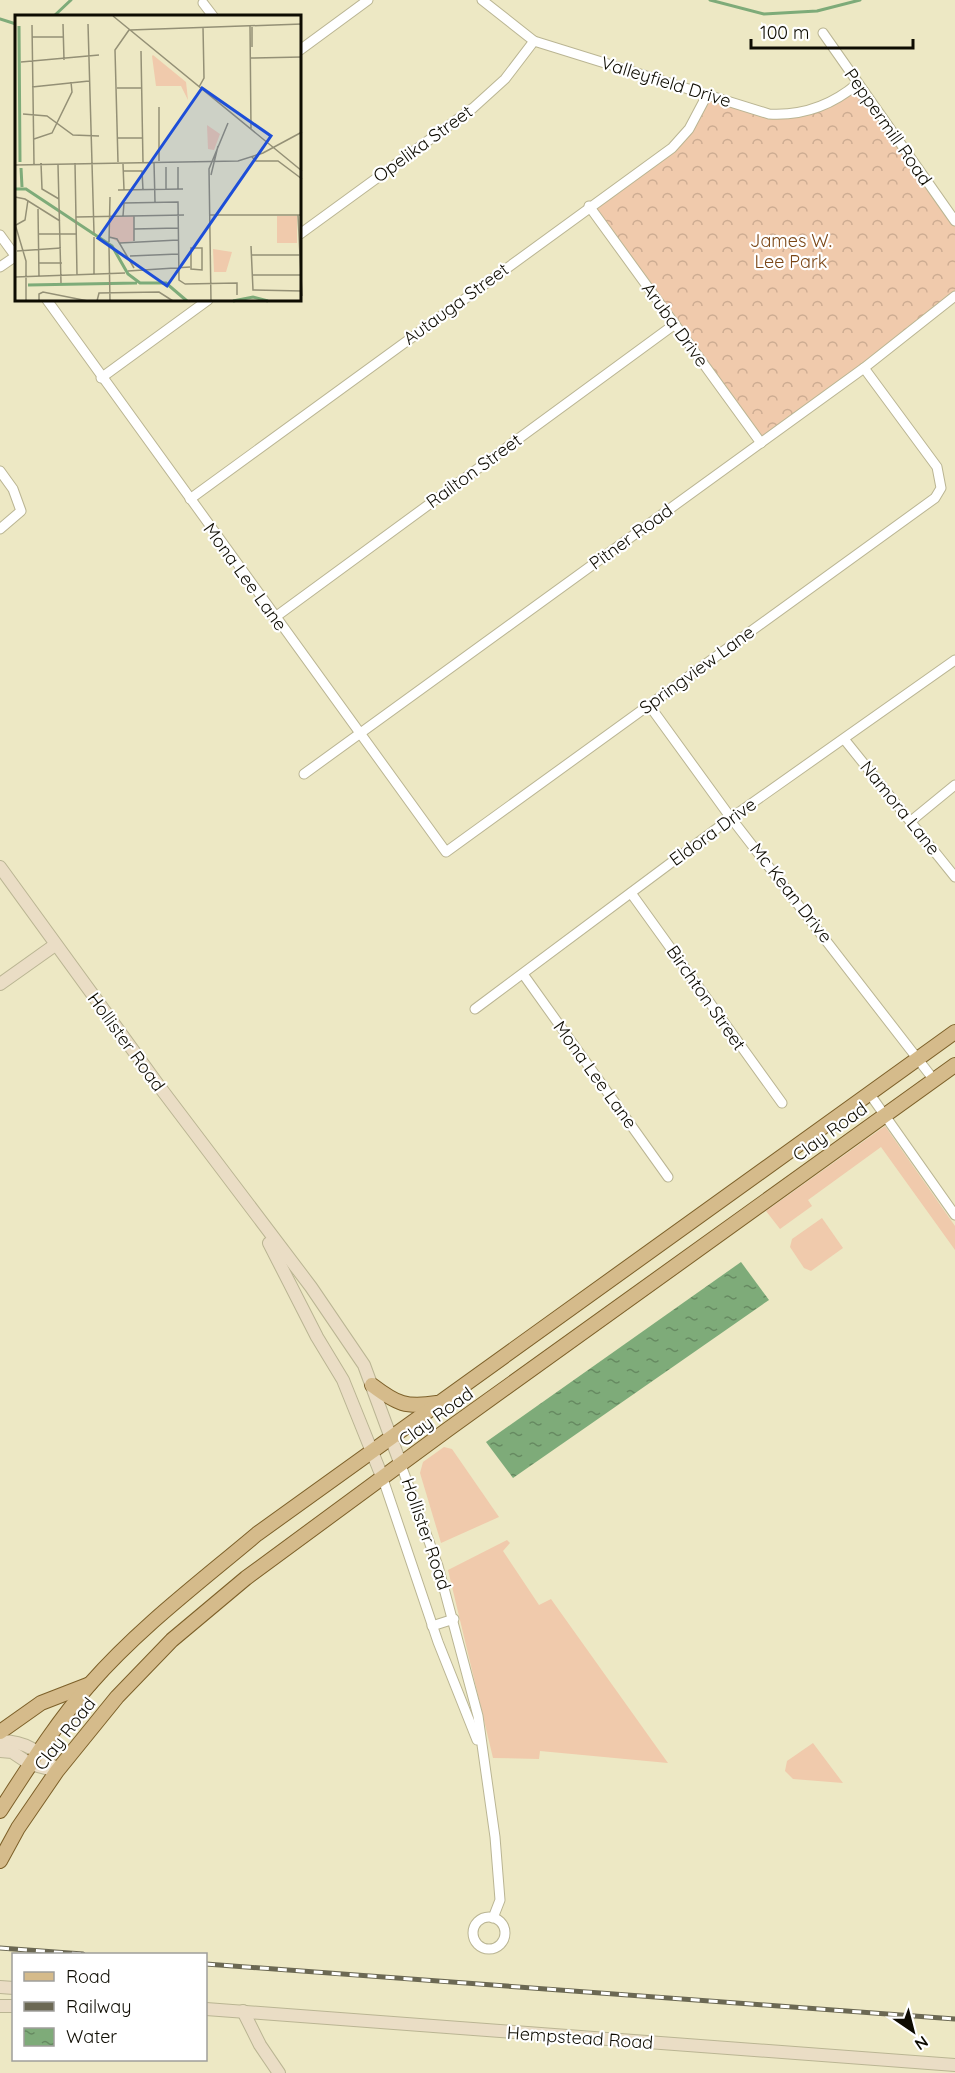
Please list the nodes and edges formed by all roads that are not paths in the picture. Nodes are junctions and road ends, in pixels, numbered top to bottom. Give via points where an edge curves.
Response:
1 (368, 0) edge
2 (482, 0) edge
3 (203, 3) dead end
4 (212, 15) edge
5 (823, 33) dead end
6 (534, 41) junction
7 (302, 49) edge
8 (857, 84) junction
9 (707, 95) junction
10 (590, 206) junction
11 (955, 221) edge
12 (302, 233) edge
13 (0, 235) edge
14 (15, 255) edge
15 (15, 257) edge
16 (0, 267) edge
17 (955, 296) edge
18 (48, 302) edge
19 (205, 302) edge
20 (675, 324) junction
21 (864, 368) junction
22 (101, 378) junction
23 (761, 443) junction
24 (0, 471) edge
25 (190, 500) junction
26 (0, 529) edge
27 (274, 618) junction
28 (955, 660) edge
29 (649, 705) junction
30 (360, 735) junction
31 (844, 739) junction
32 (304, 774) dead end
33 (955, 785) edge
34 (732, 818) junction
35 (911, 821) junction
36 (446, 852) joint
37 (0, 867) edge
38 (955, 877) edge
39 (631, 893) junction
40 (55, 945) junction
41 (522, 974) junction
42 (0, 984) edge
43 (475, 1009) dead end
44 (955, 1032) edge
45 (918, 1058) junction
46 (955, 1065) edge
47 (934, 1080) junction
48 (869, 1093) junction
49 (782, 1103) dead end
50 (884, 1114) junction
51 (668, 1177) dead end
52 (732, 1192) junction
53 (748, 1213) junction
54 (955, 1215) edge
55 (255, 1216) junction
56 (338, 1326) junction
57 (542, 1330) junction
58 (317, 1337) junction
59 (558, 1351) junction
60 (372, 1385) junction
61 (442, 1402) junction
62 (392, 1438) junction
63 (373, 1451) junction
64 (401, 1465) junction
65 (383, 1479) junction
66 (454, 1619) junction
67 (152, 1622) junction
68 (432, 1626) junction
69 (172, 1640) junction
70 (90, 1684) junction
71 (0, 1732) edge
72 (0, 1741) edge
73 (481, 1748) junction
74 (0, 1751) edge
75 (39, 1752) junction
76 (30, 1764) junction
77 (57, 1771) junction
78 (0, 1811) edge
79 (0, 1861) edge
80 (493, 1918) dead end
81 (207, 2009) edge
82 (243, 2011) junction
83 (955, 2065) edge
84 (279, 2073) edge

1 - 7 street
2 - 6 street, Valleyfield Drive
3 - 4 street
5 - 8 street, Peppermill Road
6 - 9 street, Valleyfield Drive
6 - 12 street, Opelika Street via 505,79 473,108
8 - 9 street, Valleyfield Drive via 811,111 785,115 769,114
8 - 11 street, Peppermill Road
9 - 10 street, Autauga Street via 689,129 672,148
10 - 20 street, Aruba Drive
10 - 25 street, Autauga Street
13 - 14 street
15 - 16 street
17 - 21 street, Pitner Road
18 - 22 street, Mona Lee Lane
19 - 22 street
20 - 23 street, Aruba Drive
20 - 27 street, Railton Street
21 - 23 street, Pitner Road
21 - 29 street, Springview Lane via 937,467 942,483 935,498
22 - 25 street, Mona Lee Lane
23 - 30 street, Pitner Road
24 - 26 street via 21,511
25 - 27 street, Mona Lee Lane
27 - 30 street, Mona Lee Lane
28 - 31 street, Eldora Drive
29 - 34 street, Mc Kean Drive
29 - 36 street, Springview Lane
30 - 32 street, Pitner Road
30 - 36 street, Mona Lee Lane
31 - 34 street, Eldora Drive
31 - 35 street, Namora Lane
33 - 35 street
34 - 39 street, Eldora Drive
34 - 45 street, Mc Kean Drive
35 - 38 street, Namora Lane
37 - 40 street, Hollister Road
39 - 41 street, Eldora Drive
39 - 49 street, Birchton Street
40 - 42 street
40 - 55 street, Hollister Road
41 - 43 street, Eldora Drive
41 - 51 street, Mona Lee Lane
44 - 45 main road, Clay Road
45 - 47 street, Mc Kean Drive
45 - 48 main road, Clay Road
46 - 47 main road, Clay Road
47 - 50 main road, Clay Road
48 - 50 street
48 - 52 main road, Clay Road
50 - 53 main road, Clay Road
50 - 54 street
52 - 53 main road
52 - 57 main road, Clay Road
53 - 59 main road, Clay Road
55 - 56 street, Hollister Road
55 - 58 street, Hollister Road
56 - 58 street
56 - 60 street, Hollister Road via 364,1365
57 - 59 main road
57 - 61 main road, Clay Road
58 - 63 street, Hollister Road via 343,1380
59 - 64 main road, Clay Road
60 - 61 main road via 404,1405
60 - 62 street, Hollister Road
61 - 62 main road, Clay Road
62 - 63 main road, Clay Road
62 - 64 street, Hollister Road
63 - 65 street, Hollister Road
63 - 67 main road, Clay Road via 257,1534
64 - 65 main road, Clay Road
64 - 66 street, Hollister Road
65 - 68 street, Hollister Road
65 - 69 main road, Clay Road via 246,1578
66 - 68 street
66 - 73 street, Hollister Road via 478,1716
67 - 69 main road
67 - 70 main road, Clay Road
68 - 73 street, Hollister Road
69 - 77 main road, Clay Road via 117,1697
70 - 71 main road via 41,1703
70 - 75 main road, Clay Road
72 - 75 street via 17,1741
73 - 80 street, Hollister Road via 501,1900
74 - 76 street via 12,1752
75 - 76 main road, Clay Road
75 - 77 street
76 - 77 street
76 - 78 main road, Clay Road
77 - 79 main road, Clay Road
81 - 82 street, Hempstead Road
82 - 83 street, Hempstead Road
82 - 84 street

